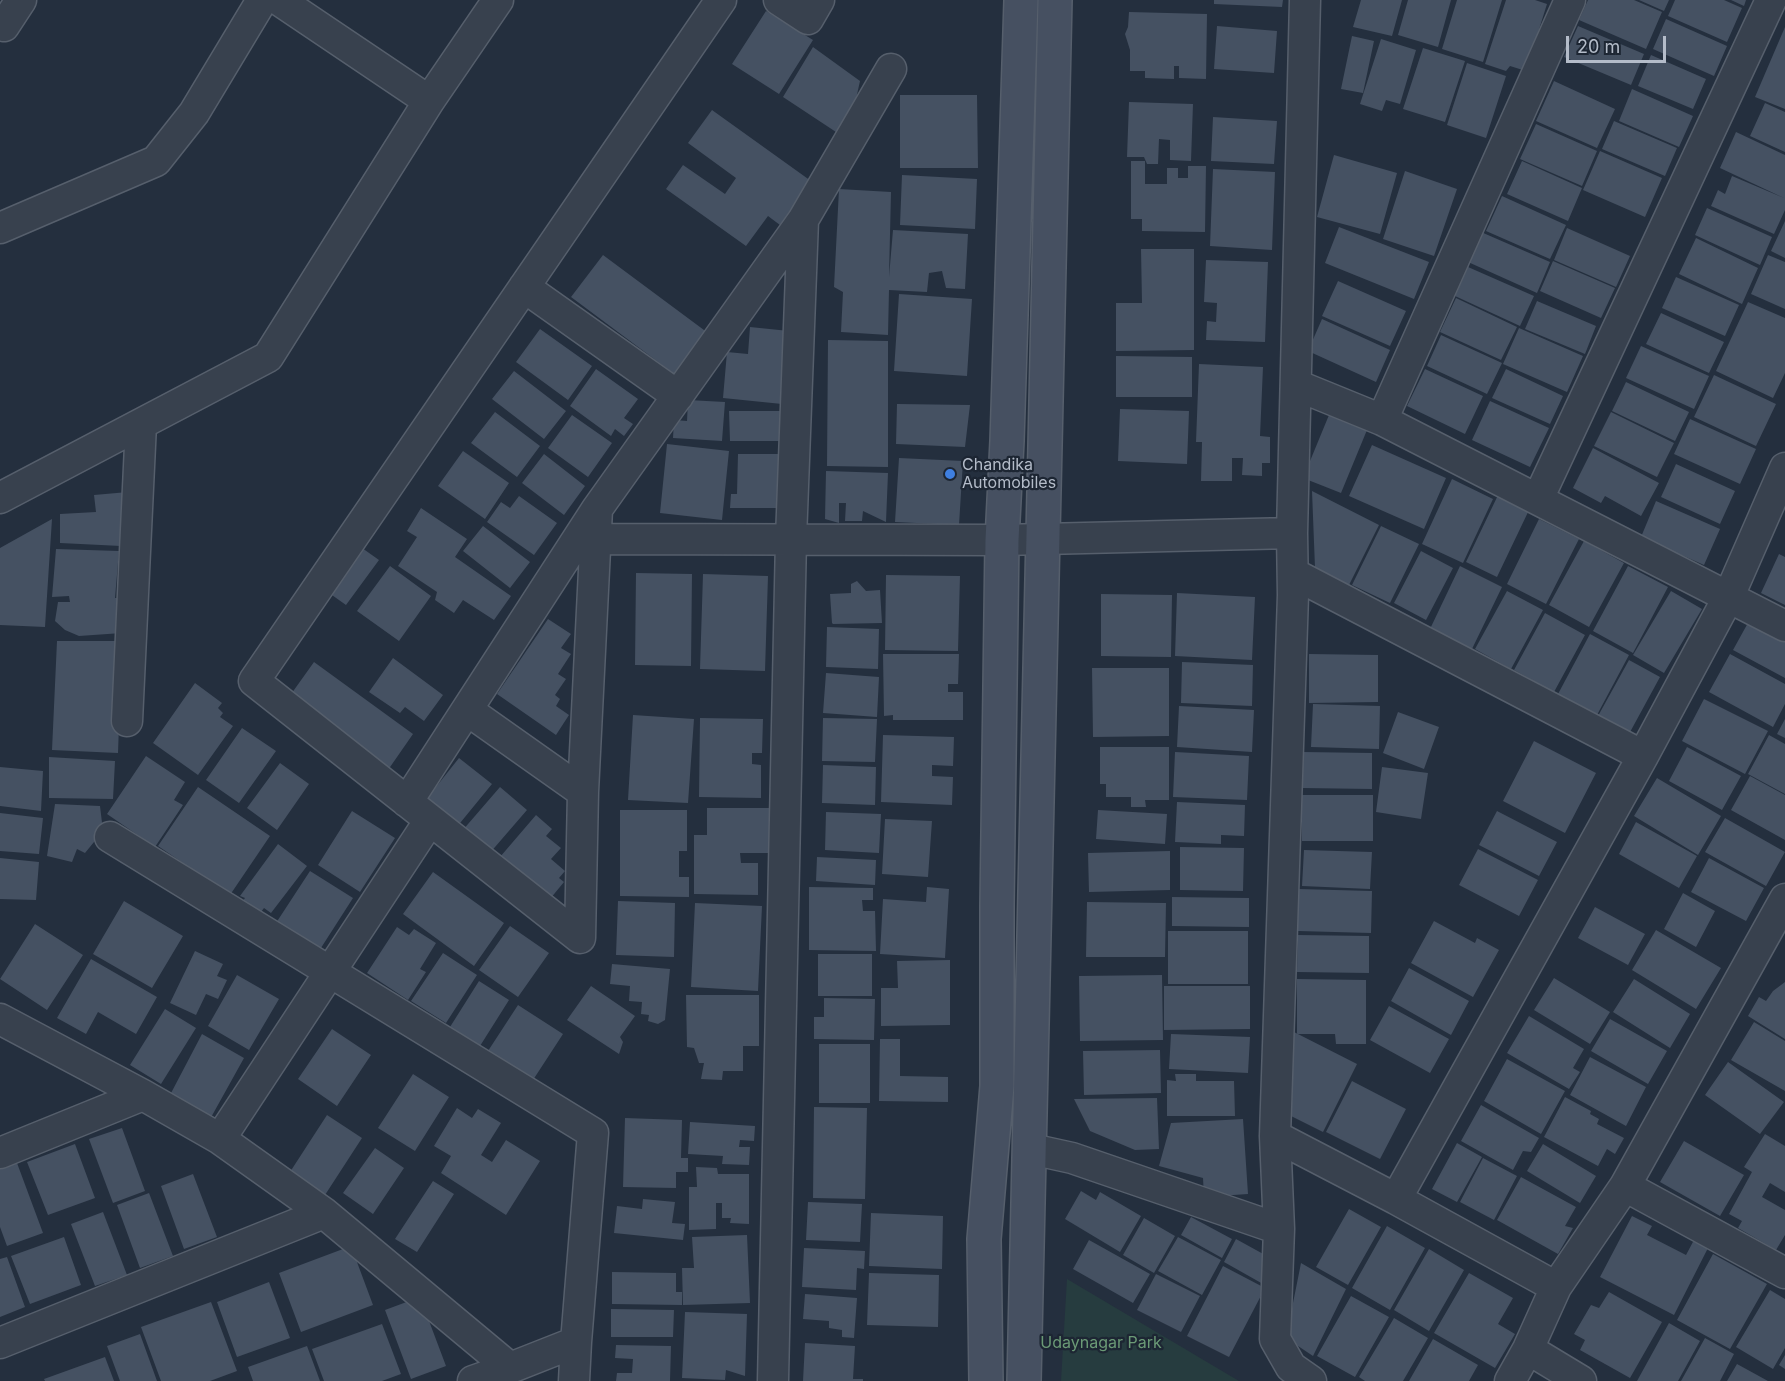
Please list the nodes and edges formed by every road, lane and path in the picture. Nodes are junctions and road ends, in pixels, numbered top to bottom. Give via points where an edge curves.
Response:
1 (21, 0) edge
2 (262, 0) edge
3 (279, 0) edge
4 (498, 0) edge
5 (721, 0) edge
6 (779, 0) edge
7 (819, 0) edge
8 (1022, 0) edge
9 (1055, 0) edge
10 (1305, 0) edge
11 (1570, 0) edge
12 (1771, 0) edge
13 (4, 26) dead end
14 (891, 69) dead end
15 (429, 101) junction
16 (803, 220) junction
17 (0, 228) edge
18 (525, 287) junction
19 (1296, 385) junction
20 (678, 396) junction
21 (1382, 420) junction
22 (141, 424) junction
23 (1785, 468) edge
24 (0, 498) edge
25 (1538, 499) junction
26 (597, 509) junction
27 (1293, 533) junction
28 (595, 539) junction
29 (791, 539) junction
30 (1042, 539) junction
31 (1002, 540) junction
32 (1294, 574) junction
33 (1729, 596) junction
34 (1785, 626) edge
35 (466, 710) junction
36 (127, 721) dead end
37 (1643, 756) junction
38 (583, 792) junction
39 (407, 802) junction
40 (430, 820) junction
41 (110, 837) dead end
42 (1785, 899) edge
43 (329, 973) junction
44 (0, 1019) edge
45 (143, 1095) junction
46 (1275, 1136) junction
47 (220, 1139) junction
48 (1031, 1149) junction
49 (0, 1153) edge
50 (1625, 1186) junction
51 (1396, 1199) junction
52 (324, 1213) junction
53 (1279, 1229) junction
54 (1785, 1273) edge
55 (1556, 1287) junction
56 (576, 1342) junction
57 (0, 1343) edge
58 (1528, 1349) junction
59 (510, 1368) junction
60 (473, 1381) edge
61 (574, 1381) edge
62 (773, 1381) edge
63 (986, 1381) edge
64 (1024, 1381) edge
65 (1311, 1381) edge
66 (1510, 1381) edge
67 (1581, 1381) edge

1 - 13 street
2 - 17 street via 194,113 156,161
3 - 15 street
4 - 15 street
5 - 18 street
6 - 7 street via 808,19
8 - 31 main road
9 - 30 main road
10 - 19 street
11 - 21 street
12 - 25 street
14 - 16 street
15 - 22 street via 268,357
16 - 20 street
16 - 29 street
18 - 20 street
18 - 39 street via 254,681
19 - 21 street
19 - 27 street
20 - 26 street
21 - 25 street
22 - 24 street
22 - 36 street
23 - 33 street
25 - 33 street
26 - 28 street
26 - 35 street
27 - 30 street
27 - 32 street
28 - 29 street
28 - 38 street
29 - 31 street
29 - 62 street
30 - 31 street
30 - 48 main road
31 - 63 main road via 997,1086 984,1239
32 - 37 street
32 - 46 street
33 - 34 street
33 - 37 street
35 - 38 street
35 - 39 street
37 - 51 street
38 - 40 street via 580,938
39 - 40 street
40 - 43 street
41 - 43 street
42 - 50 street
43 - 47 street
43 - 56 street via 593,1132
44 - 45 street
45 - 47 street
45 - 49 street
46 - 51 street
46 - 53 street
47 - 52 street
48 - 53 street via 1072,1158
48 - 64 main road
50 - 54 street
50 - 55 street
51 - 55 street
52 - 57 street
52 - 59 street
53 - 65 street via 1275,1339 1291,1367
55 - 58 street
56 - 59 street
56 - 61 street
58 - 66 street
58 - 67 street
59 - 60 street

